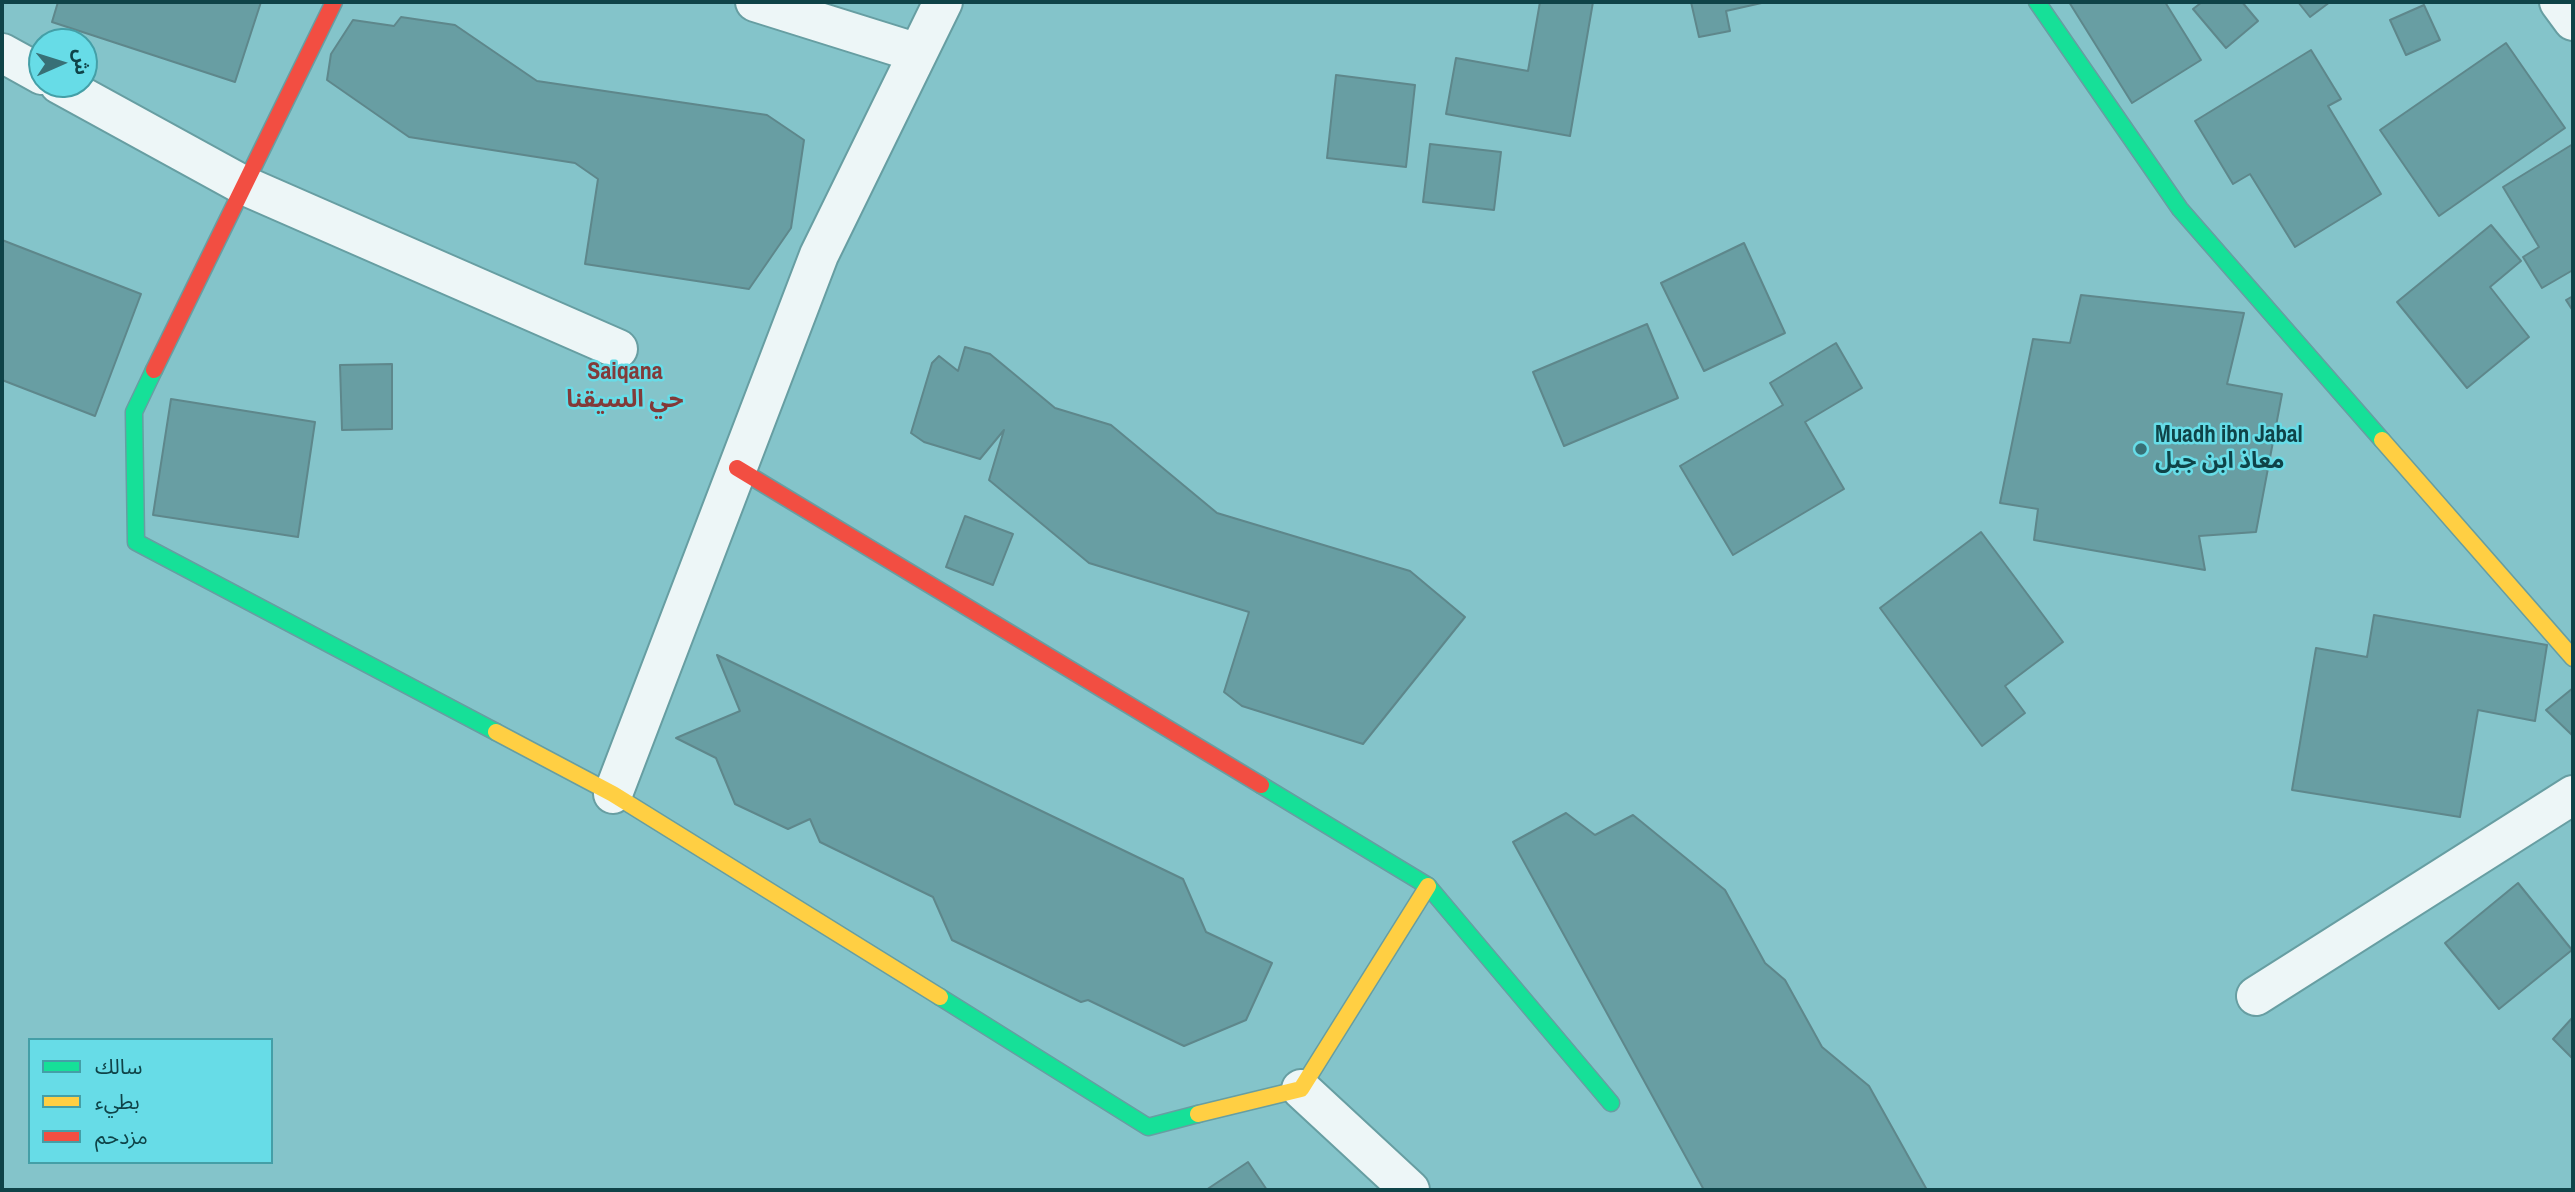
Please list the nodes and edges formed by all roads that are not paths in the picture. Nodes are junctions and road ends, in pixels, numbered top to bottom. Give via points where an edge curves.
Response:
1 (334, 2) edge
2 (755, 2) edge
3 (943, 2) edge
4 (2037, 2) edge
5 (2559, 2) edge
6 (2573, 20) edge
7 (2, 53) edge
8 (918, 53) junction
9 (28, 67) edge
10 (85, 98) edge
11 (243, 185) junction
12 (618, 349) dead end
13 (737, 468) junction
14 (2573, 658) edge
15 (613, 794) junction
16 (2573, 794) edge
17 (1428, 886) junction
18 (2256, 996) dead end
19 (1301, 1089) junction
20 (1611, 1103) dead end
21 (1410, 1190) edge

1 - 11 street
2 - 8 street
3 - 8 street
4 - 14 street via 2180,209
5 - 6 street
7 - 9 street
8 - 13 street via 818,255
10 - 11 street
11 - 12 street
11 - 15 street via 134,412 136,542
13 - 15 street
13 - 17 street
15 - 19 street via 1148,1127
16 - 18 street
17 - 19 street
17 - 20 street
19 - 21 street

